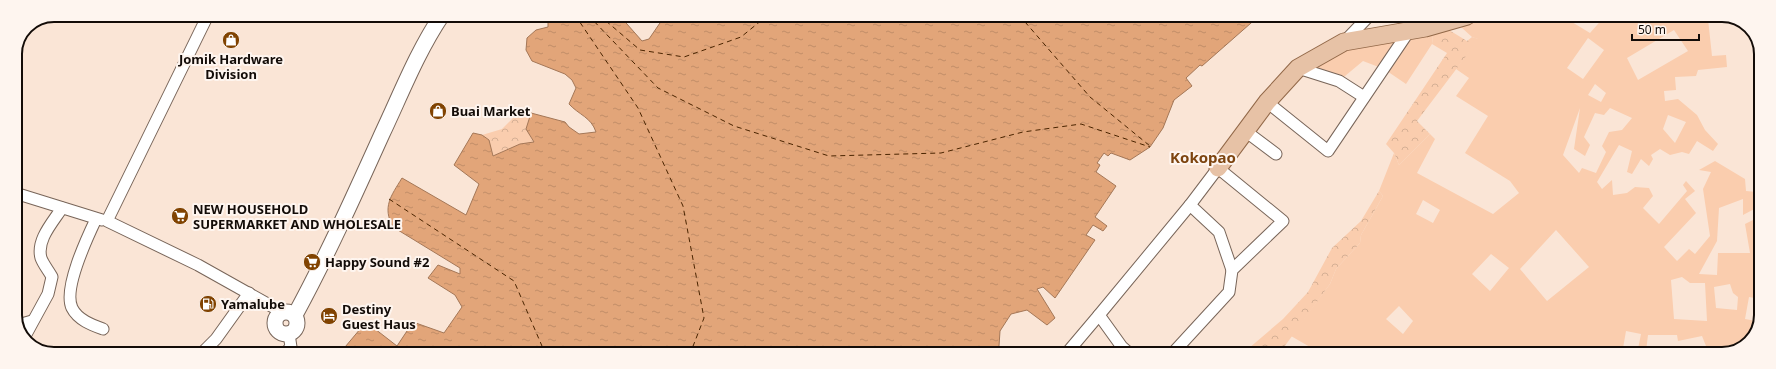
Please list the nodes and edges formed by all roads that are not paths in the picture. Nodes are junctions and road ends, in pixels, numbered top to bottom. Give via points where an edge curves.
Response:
1 (204, 22) edge
2 (437, 22) edge
3 (1362, 22) edge
4 (1446, 22) edge
5 (1409, 31) junction
6 (1344, 42) junction
7 (1298, 68) junction
8 (1364, 97) junction
9 (1267, 102) junction
10 (1244, 130) junction
11 (1276, 154) dead end
12 (1218, 168) junction
13 (22, 194) edge
14 (1190, 206) junction
15 (62, 208) junction
16 (101, 220) junction
17 (1232, 270) junction
18 (249, 293) junction
19 (288, 314) junction
20 (1099, 315) junction
21 (32, 321) junction
22 (24, 324) edge
23 (103, 329) dead end
24 (27, 332) edge
25 (289, 334) joint
26 (208, 347) edge
27 (291, 347) edge
28 (1072, 347) edge
29 (1122, 347) edge
30 (1178, 347) edge

1 - 16 street
2 - 19 main road via 401,89 330,248
3 - 6 street
4 - 5 main road
5 - 6 main road
5 - 8 street
6 - 7 main road
7 - 8 street via 1340,81
7 - 9 main road
8 - 9 street via 1328,150
9 - 10 main road
10 - 11 street
10 - 12 main road
12 - 14 street
12 - 17 street via 1282,222
13 - 15 street
14 - 17 street via 1218,232
14 - 20 street
15 - 16 street
15 - 21 street via 45,233 40,250 41,259 52,277 48,294
16 - 18 street via 198,265
16 - 23 street via 79,256 71,290 71,303 73,310 86,322
17 - 30 street via 1229,292
18 - 19 street
18 - 26 street
19 - 25 main road via 275,319 276,329
20 - 28 street
20 - 29 street
21 - 22 street
21 - 24 street
25 - 27 street

